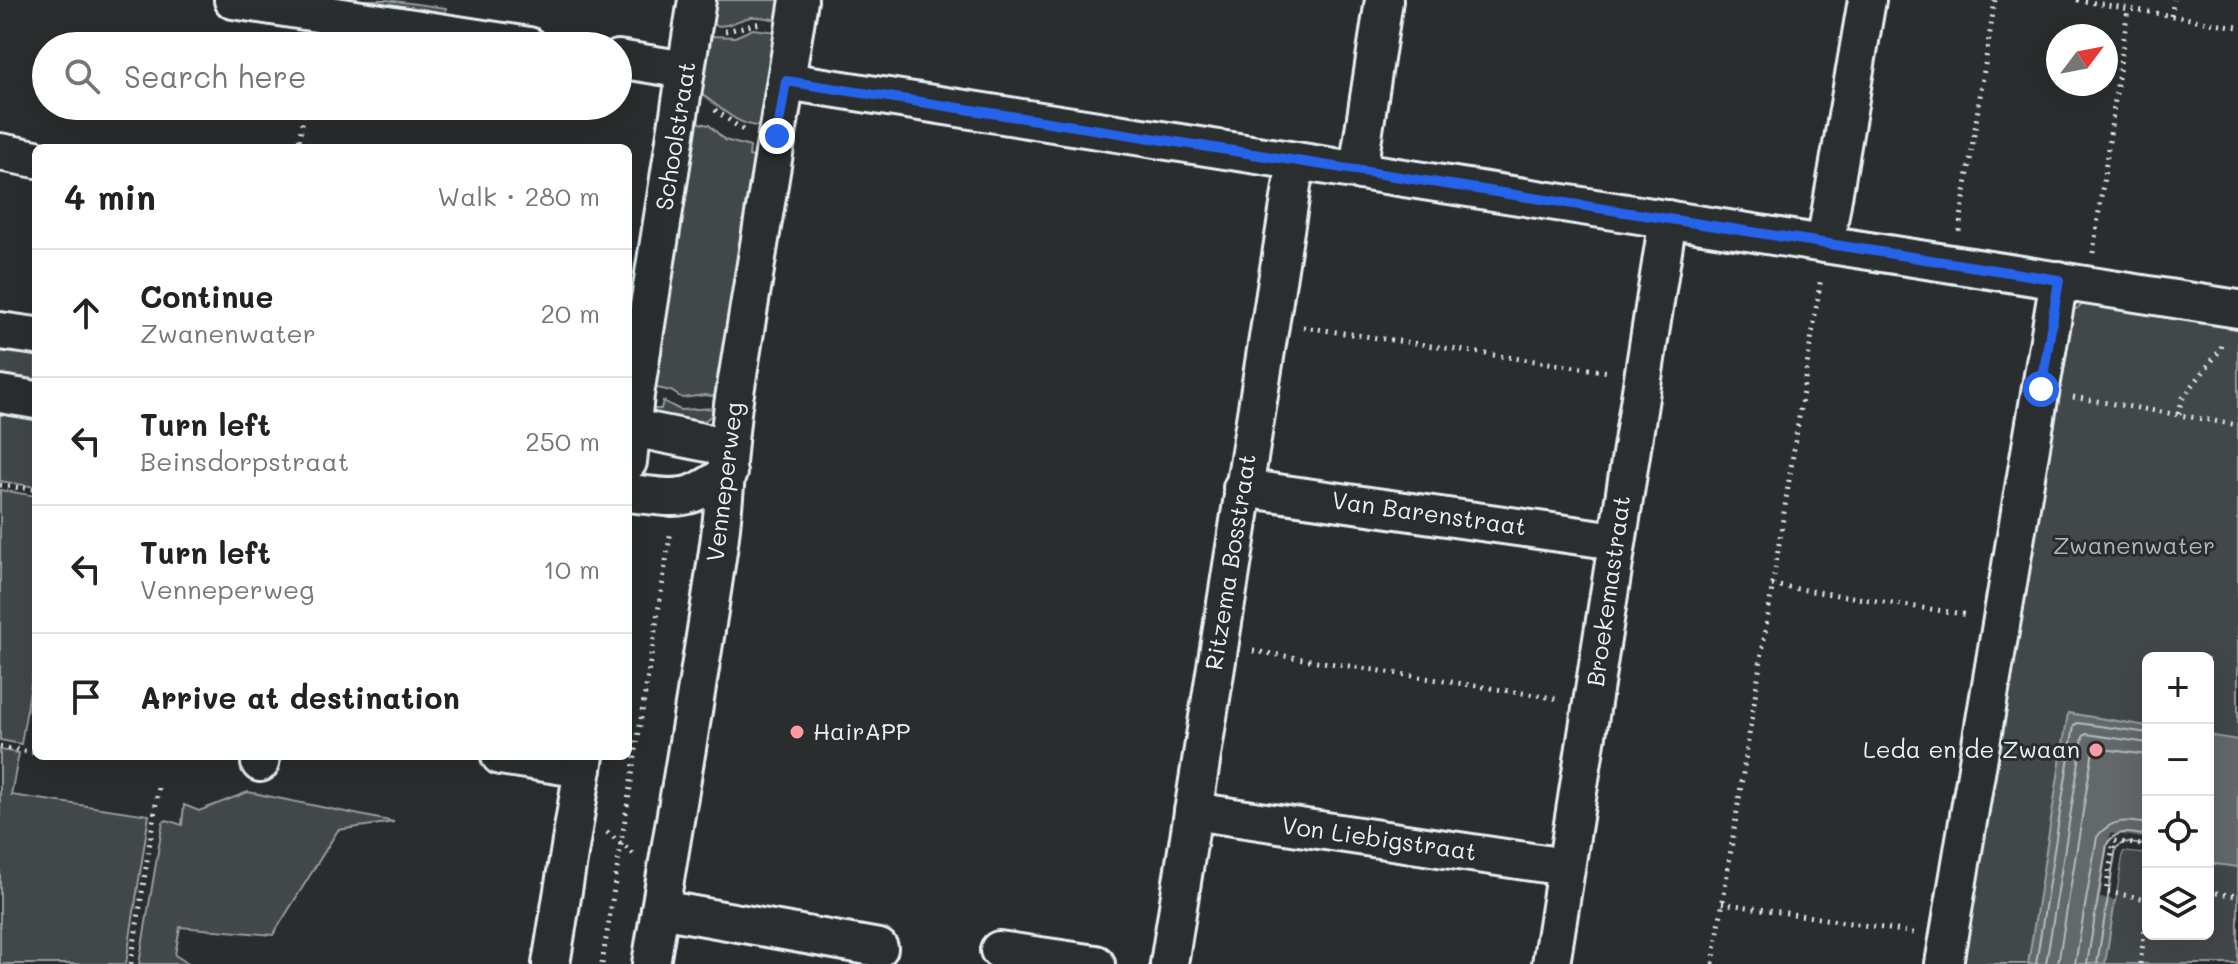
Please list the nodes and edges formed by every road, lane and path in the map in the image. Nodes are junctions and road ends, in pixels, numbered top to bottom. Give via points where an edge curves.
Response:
1 (233, 0) edge
2 (697, 0) edge
3 (799, 0) edge
4 (1384, 0) edge
5 (1867, 0) edge
6 (1995, 0) edge
7 (2077, 0) edge
8 (2174, 0) edge
9 (2128, 9) junction
10 (2171, 16) junction
11 (2238, 27) edge
12 (439, 32) edge
13 (632, 61) edge
14 (686, 70) junction
15 (786, 81) junction
16 (303, 120) edge
17 (299, 144) edge
18 (0, 152) edge
19 (32, 158) edge
20 (1296, 161) junction
21 (1358, 170) junction
22 (1668, 219) junction
23 (1825, 244) junction
24 (1954, 264) junction
25 (2073, 283) junction
26 (2232, 308) edge
27 (1269, 322) junction
28 (0, 331) edge
29 (32, 335) edge
30 (1642, 377) junction
31 (2041, 389) junction
32 (0, 394) edge
33 (32, 399) edge
34 (2179, 414) junction
35 (632, 420) edge
36 (2238, 425) edge
37 (632, 440) edge
38 (728, 460) junction
39 (0, 485) edge
40 (1242, 488) junction
41 (32, 489) edge
42 (632, 493) edge
43 (671, 529) dead end
44 (1616, 541) junction
45 (1772, 585) junction
46 (2002, 620) junction
47 (1218, 646) junction
48 (1592, 704) junction
49 (0, 747) edge
50 (32, 752) edge
51 (556, 760) edge
52 (584, 762) edge
53 (159, 784) dead end
54 (576, 807) junction
55 (1193, 811) junction
56 (622, 844) junction
57 (2142, 845) edge
58 (1565, 867) junction
59 (2214, 893) edge
60 (662, 895) junction
61 (2238, 896) edge
62 (2142, 898) edge
63 (1722, 903) junction
64 (2143, 940) edge
65 (879, 948) dead end
66 (999, 950) dead end
67 (1947, 951) edge
68 (131, 964) edge
69 (551, 964) edge
70 (602, 964) edge
71 (651, 964) edge
72 (1096, 964) edge
73 (1169, 964) edge
74 (1551, 964) edge
75 (1713, 964) edge
76 (2140, 964) edge

1 - 12 street
2 - 14 street, Schoolstraat
3 - 15 street, Venneperweg
4 - 21 street
5 - 23 street
6 - 24 path
7 - 9 path
8 - 10 path
9 - 10 path
9 - 25 path
10 - 11 path
13 - 14 street
14 - 35 street, Schoolstraat
15 - 20 street
15 - 38 street, Venneperweg
16 - 17 path
18 - 19 street
20 - 21 street
20 - 27 street, Ritzema Bosstraat
21 - 22 street
22 - 23 street
22 - 30 street, Broekemastraat
23 - 24 street
23 - 45 path
24 - 25 street
25 - 26 street
25 - 31 street
26 - 34 path via 2221,349 2182,399
27 - 30 path
27 - 40 street, Ritzema Bosstraat
28 - 29 street
30 - 44 street, Broekemastraat
31 - 34 path
31 - 46 street
32 - 33 street
34 - 36 path
37 - 38 street
38 - 42 street via 693,496
38 - 60 street, Venneperweg
39 - 41 path
40 - 44 street, Van Barenstraat
40 - 47 street, Ritzema Bosstraat
43 - 56 path
44 - 48 street, Broekemastraat
45 - 46 path
45 - 63 path
46 - 67 street
47 - 48 path
47 - 55 street, Ritzema Bosstraat
48 - 58 street, Broekemastraat
49 - 50 path
51 - 52 street
52 - 54 street
53 - 68 path
54 - 56 path
54 - 69 street
55 - 58 street, Von Liebigstraat
55 - 73 street, Ritzema Bosstraat
56 - 60 path
56 - 70 path
57 - 62 path via 2114,841 2106,892
58 - 74 street, Broekemastraat
59 - 61 path
60 - 65 street
60 - 71 street, Venneperweg
63 - 67 path
63 - 75 path
64 - 76 path
66 - 72 street

